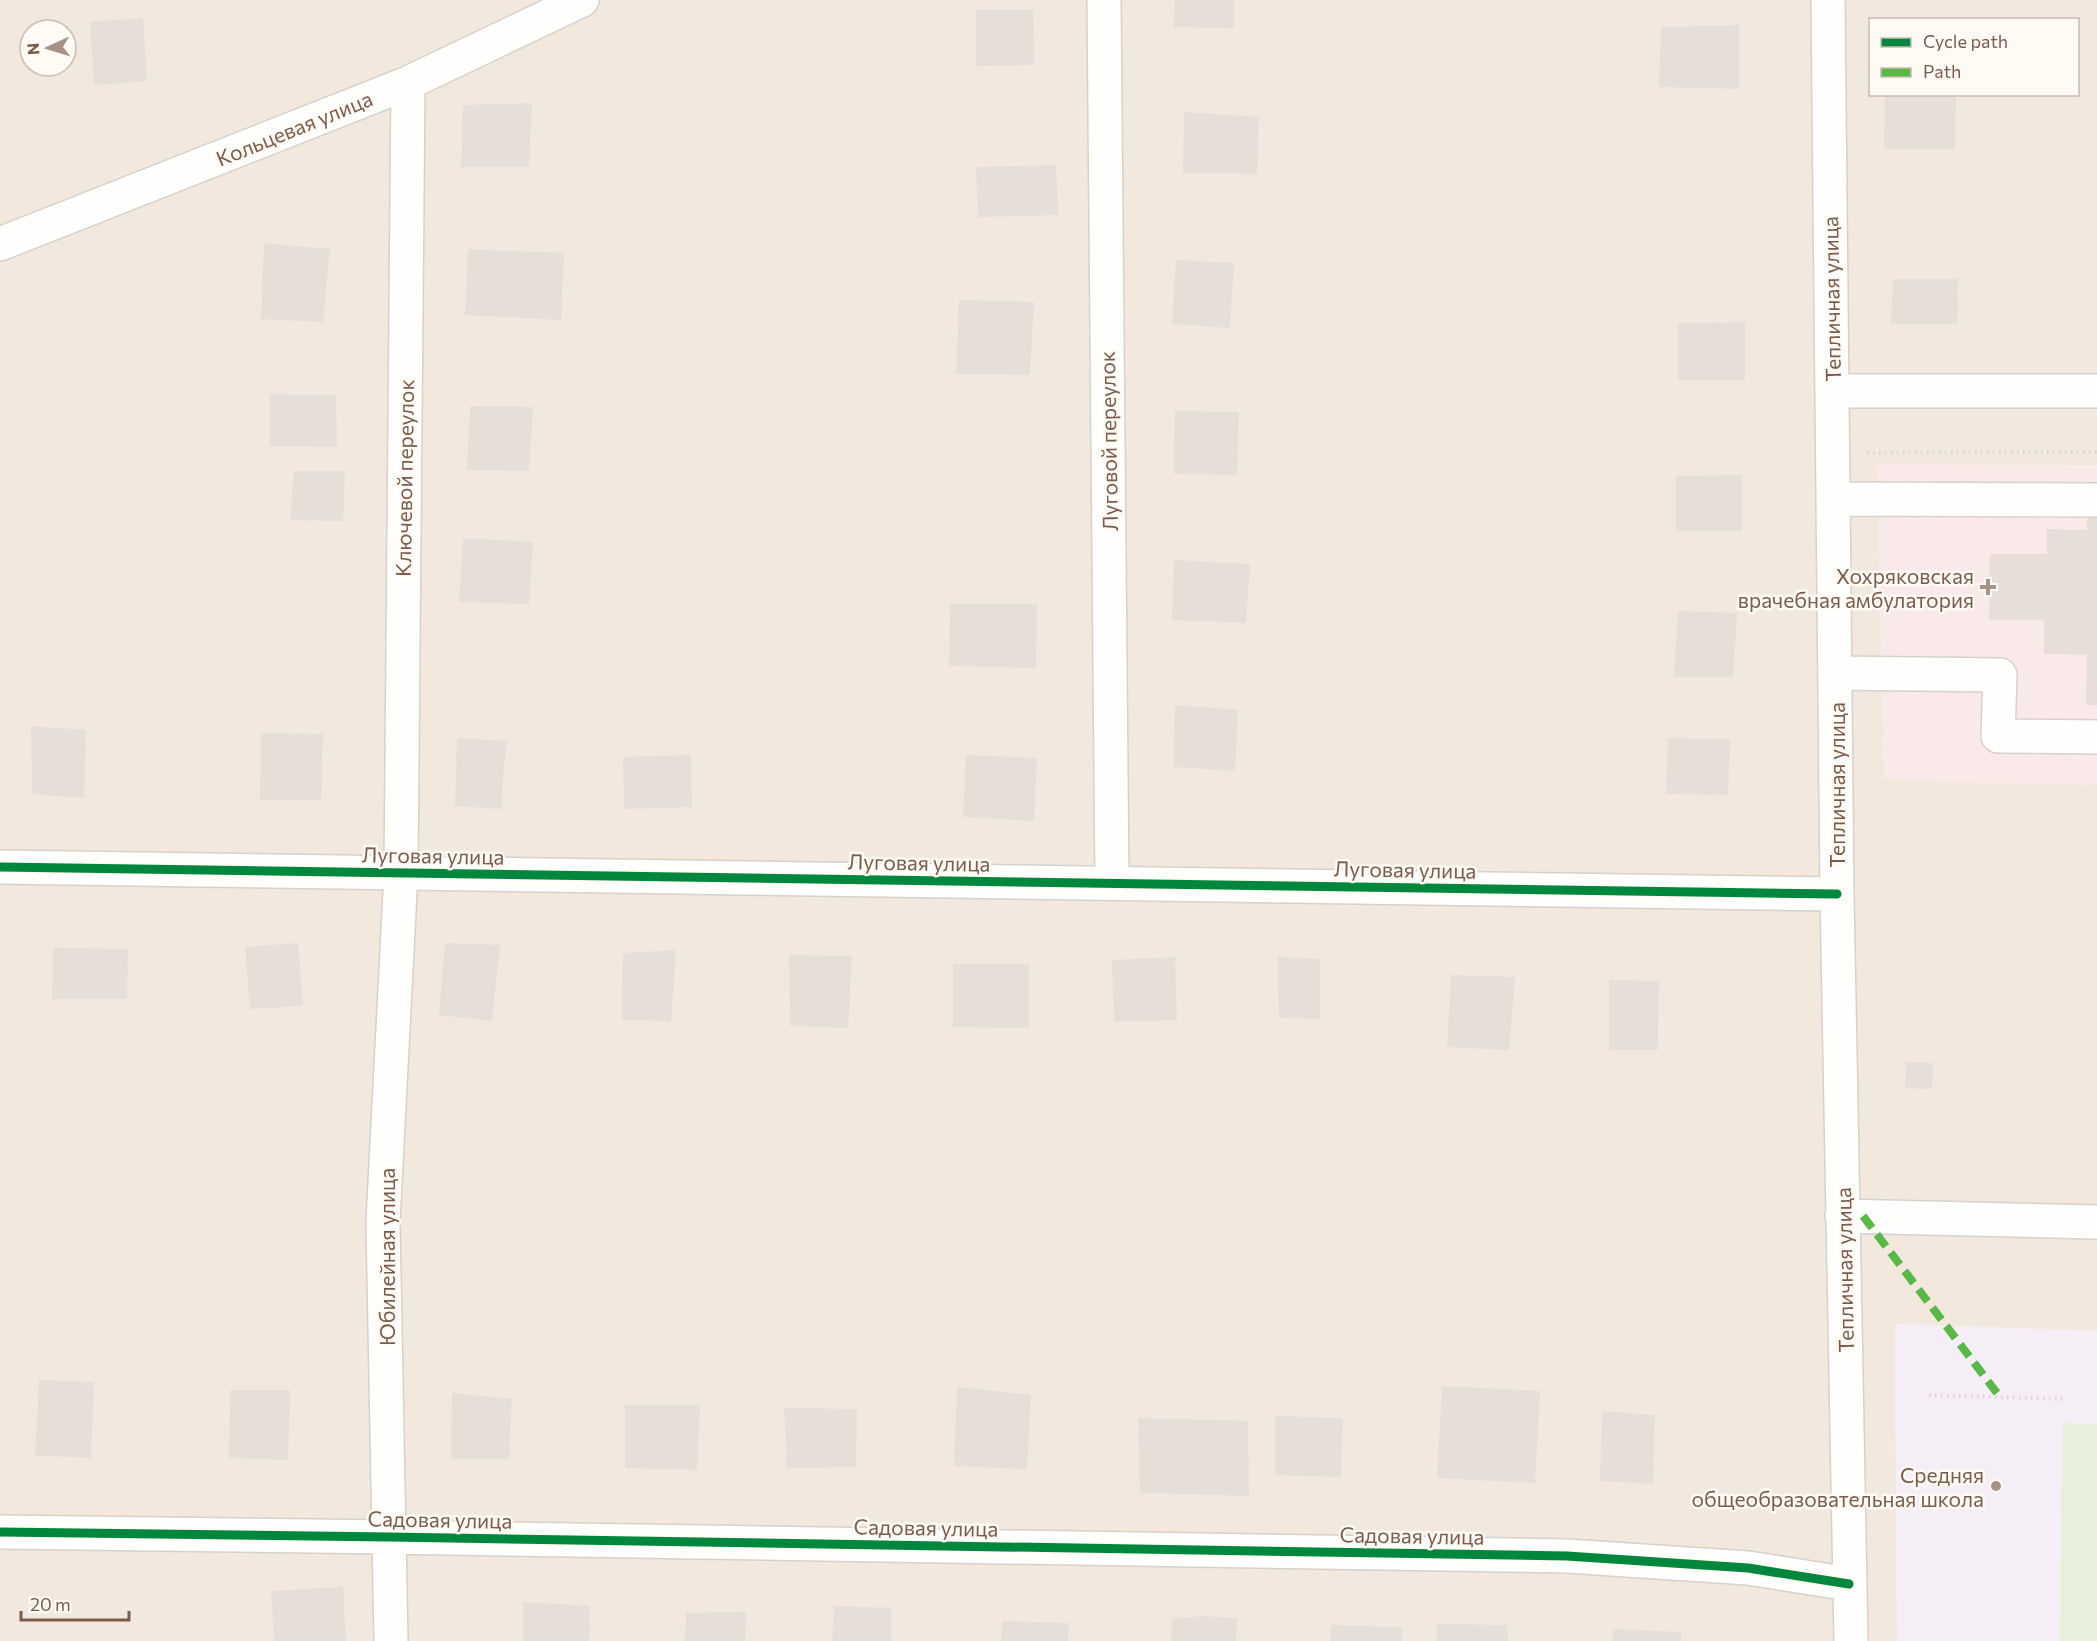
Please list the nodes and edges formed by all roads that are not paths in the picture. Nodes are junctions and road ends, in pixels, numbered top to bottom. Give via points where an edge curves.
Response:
1 (582, 0) edge
2 (1104, 0) edge
3 (1828, 0) edge
4 (408, 83) junction
5 (0, 244) edge
6 (1832, 391) junction
7 (2097, 392) edge
8 (1833, 499) junction
9 (2097, 500) edge
10 (1835, 673) junction
11 (2097, 737) edge
12 (0, 867) edge
13 (401, 873) junction
14 (1112, 882) junction
15 (1837, 894) junction
16 (1842, 1216) junction
17 (2097, 1222) edge
18 (0, 1532) edge
19 (390, 1536) junction
20 (1849, 1584) junction
21 (392, 1641) edge
22 (1851, 1641) edge

1 - 4 street, Кольцевая улица
2 - 14 street, Луговой переулок
3 - 6 street, Тепличная улица
4 - 5 street, Кольцевая улица
4 - 13 street, Ключевой переулок
6 - 7 street
6 - 8 street, Тепличная улица
8 - 9 street
8 - 10 street, Тепличная улица
10 - 11 street via 2000,675 1998,735
10 - 15 street, Тепличная улица
12 - 13 street, Луговая улица
13 - 14 street, Луговая улица
13 - 19 street, Юбилейная улица via 383,1222
14 - 15 street, Луговая улица
15 - 16 street, Тепличная улица
16 - 17 street
16 - 20 street, Тепличная улица
18 - 19 street, Садовая улица
19 - 20 street, Садовая улица via 1567,1556 1748,1568
19 - 21 street, Юбилейная улица
20 - 22 street, Тепличная улица

